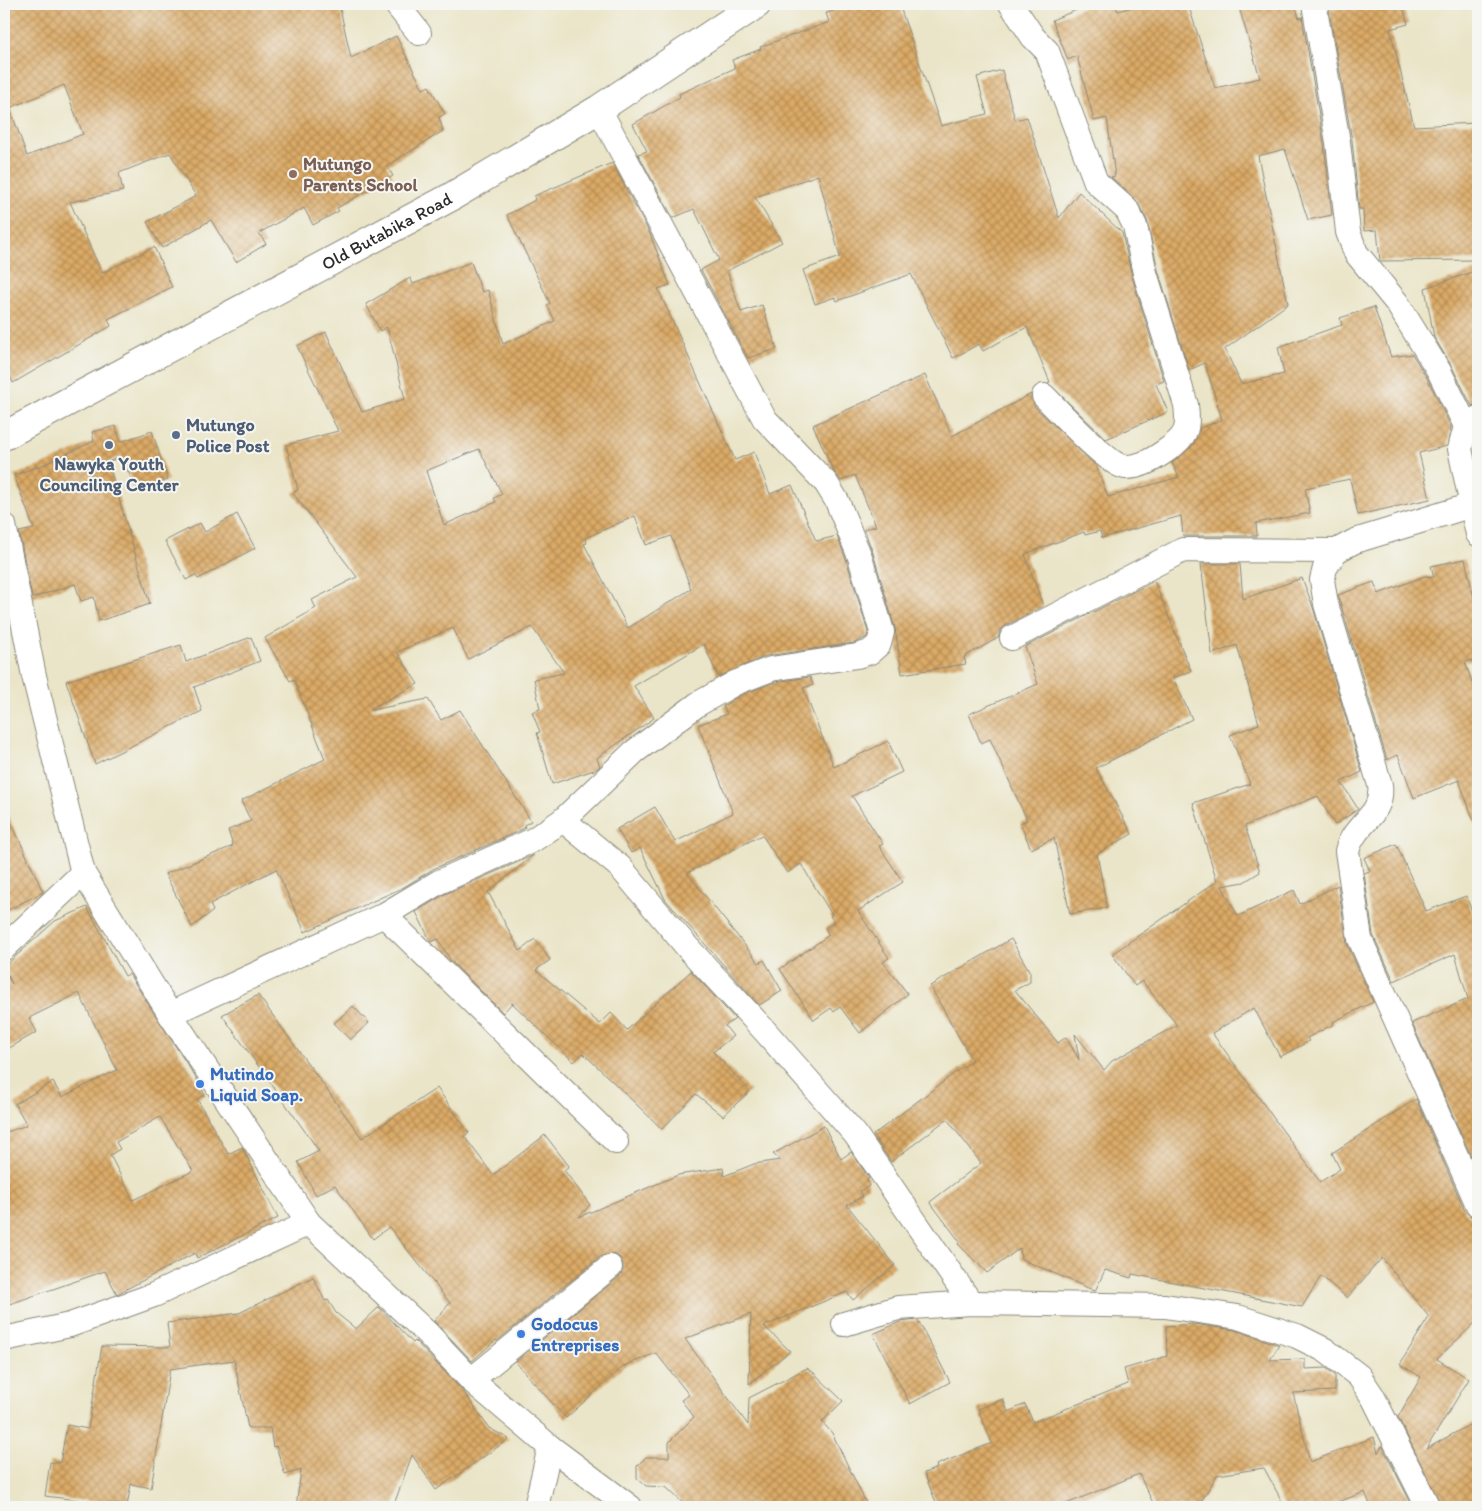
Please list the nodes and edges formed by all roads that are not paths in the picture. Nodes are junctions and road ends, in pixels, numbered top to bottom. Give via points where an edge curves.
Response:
1 (396, 4) edge
2 (757, 4) edge
3 (1011, 4) edge
4 (1314, 4) edge
5 (419, 33) dead end
6 (599, 109) junction
7 (1044, 396) dead end
8 (1472, 422) edge
9 (4, 436) edge
10 (1472, 505) junction
11 (4, 525) edge
12 (1478, 534) edge
13 (1336, 551) junction
14 (1012, 638) dead end
15 (563, 820) junction
16 (83, 873) junction
17 (384, 915) junction
18 (4, 948) edge
19 (170, 1014) junction
20 (616, 1142) dead end
21 (1478, 1206) edge
22 (309, 1223) junction
23 (610, 1267) dead end
24 (971, 1303) junction
25 (844, 1324) dead end
26 (4, 1339) edge
27 (471, 1380) junction
28 (550, 1447) junction
29 (536, 1507) edge
30 (630, 1507) edge
31 (1428, 1507) edge

1 - 5 street
2 - 6 main road, Old Butabika Road
3 - 7 street via 1033,37 1047,51 1096,182 1127,210 1136,226 1145,272 1186,405 1188,424 1177,443 1150,463 1123,467 1107,458
4 - 8 street via 1338,142 1348,232 1356,253 1396,303
6 - 9 main road, Old Butabika Road via 451,197
6 - 15 street via 764,418 826,483 837,501 860,557 882,632 879,644 870,652 771,669 735,683 698,704 634,752
8 - 10 street via 1460,449
10 - 12 street
10 - 13 street via 1355,541
11 - 16 street via 34,676
13 - 14 street via 1183,550
13 - 21 street via 1325,568 1322,580 1326,604 1382,797 1377,810 1351,838 1347,851 1360,939
15 - 17 street via 533,840 440,882
15 - 24 street via 620,867 855,1134
16 - 18 street
16 - 19 street
17 - 19 street
17 - 20 street
19 - 22 street
22 - 26 street via 154,1295 70,1325
22 - 27 street via 427,1333
23 - 27 street
24 - 25 street via 898,1308
24 - 31 street via 1164,1306 1238,1317 1297,1336 1325,1350 1359,1376
27 - 28 street
28 - 29 street
28 - 30 street

